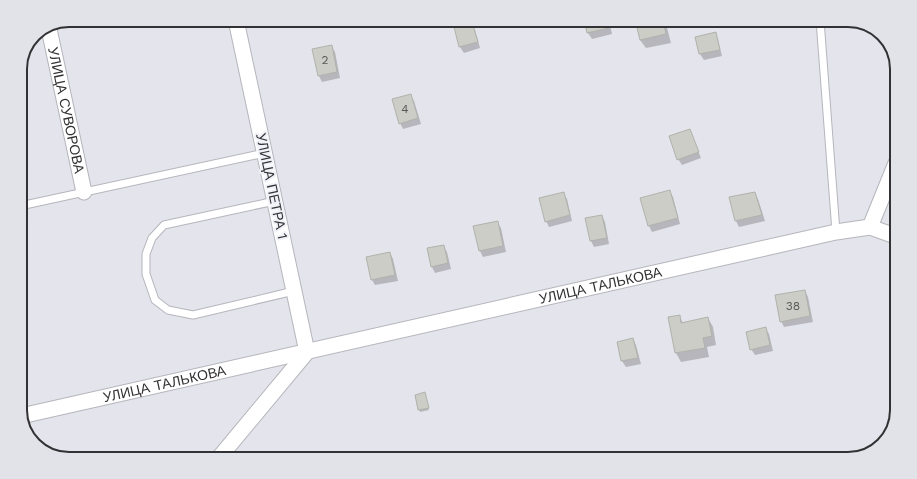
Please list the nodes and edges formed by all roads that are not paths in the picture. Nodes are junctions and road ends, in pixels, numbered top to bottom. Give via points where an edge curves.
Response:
1 (238, 27) edge
2 (821, 27) edge
3 (50, 32) edge
4 (265, 153) junction
5 (890, 178) edge
6 (84, 192) junction
7 (275, 201) junction
8 (27, 204) edge
9 (870, 227) junction
10 (836, 232) junction
11 (890, 234) edge
12 (294, 291) junction
13 (307, 352) junction
14 (27, 415) edge
15 (224, 452) edge

1 - 4 street, УЛИЦА ПЕТРА 1
2 - 10 lane
3 - 6 street, УЛИЦА СУВОРОВА
4 - 6 lane
4 - 7 street, УЛИЦА ПЕТРА 1
5 - 9 street
6 - 8 lane
7 - 12 street, УЛИЦА ПЕТРА 1
7 - 12 lane via 164,225 152,238 146,254 146,274 156,300 168,310 193,315
9 - 10 street, УЛИЦА ТАЛЬКОВА
9 - 11 street, УЛИЦА ТАЛЬКОВА
10 - 13 street, УЛИЦА ТАЛЬКОВА
12 - 13 street, УЛИЦА ПЕТРА 1
13 - 14 street, УЛИЦА ТАЛЬКОВА
13 - 15 street

